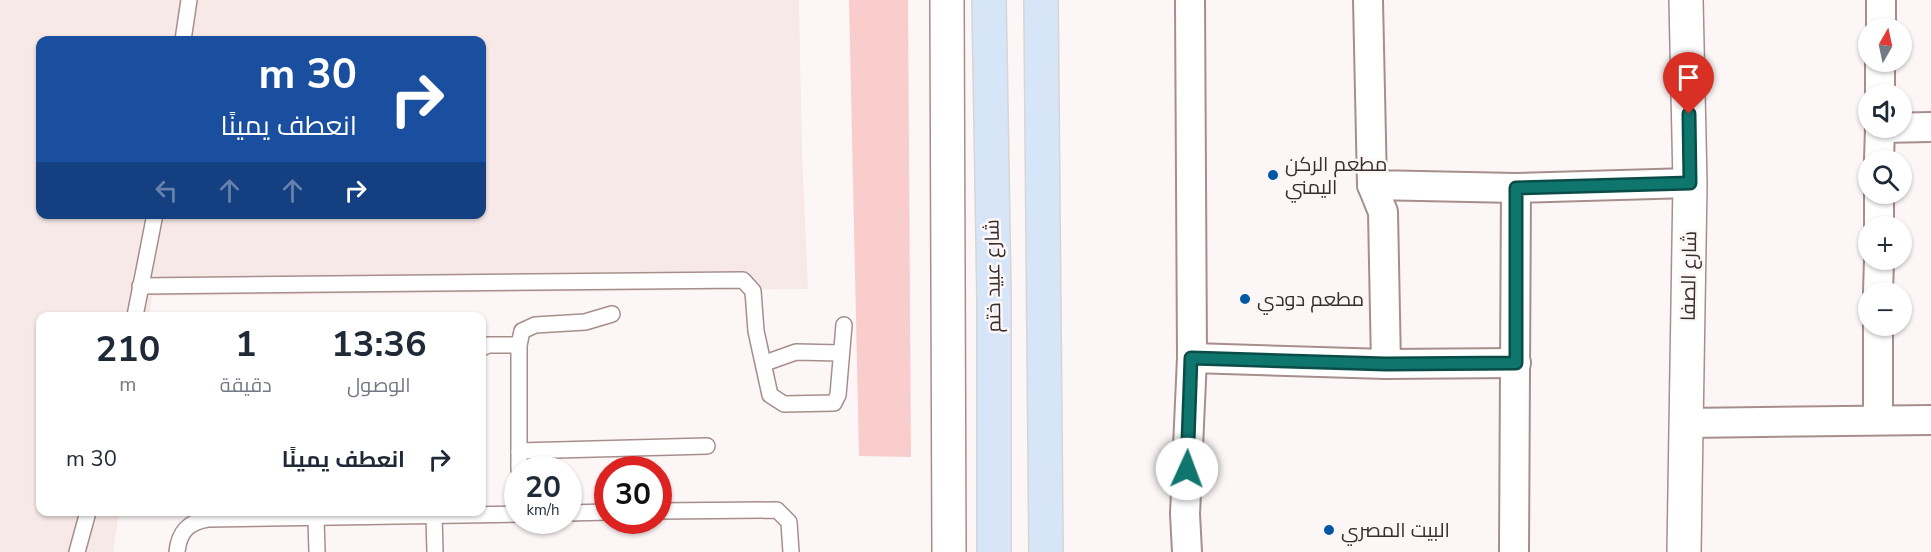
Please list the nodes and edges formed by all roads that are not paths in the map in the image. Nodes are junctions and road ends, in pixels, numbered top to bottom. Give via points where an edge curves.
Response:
1 (189, 0) edge
2 (947, 0) edge
3 (989, 0) edge
4 (1041, 0) edge
5 (1191, 0) edge
6 (1368, 0) edge
7 (1686, 0) edge
8 (1881, 0) edge
9 (1881, 18) edge
10 (184, 36) edge
11 (1912, 127) edge
12 (1931, 127) edge
13 (1690, 183) junction
14 (1372, 185) junction
15 (1516, 188) junction
16 (154, 219) edge
17 (140, 286) junction
18 (136, 312) edge
19 (612, 314) dead end
20 (844, 325) dead end
21 (1878, 336) edge
22 (519, 345) junction
23 (486, 346) edge
24 (841, 353) junction
25 (1191, 358) junction
26 (765, 363) junction
27 (1516, 363) junction
28 (1386, 364) junction
29 (1878, 420) junction
30 (1931, 420) edge
31 (1686, 423) junction
32 (707, 446) dead end
33 (519, 451) junction
34 (519, 456) edge
35 (672, 512) edge
36 (504, 514) edge
37 (486, 515) edge
38 (87, 516) edge
39 (434, 516) joint
40 (316, 518) junction
41 (77, 552) edge
42 (177, 552) edge
43 (317, 552) edge
44 (435, 552) edge
45 (791, 552) edge
46 (948, 552) edge
47 (994, 552) edge
48 (1046, 552) edge
49 (1187, 552) edge
50 (1514, 552) edge
51 (1684, 552) edge

1 - 10 lane
2 - 46 street
3 - 47 main road, شارع عبيد ختم
4 - 48 main road
5 - 25 street
6 - 14 street
7 - 13 street, شارع الصفا
8 - 9 street
11 - 12 street
13 - 15 street
13 - 31 street, شارع الصفا
14 - 15 street
14 - 28 street via 1383,212
15 - 27 street
16 - 17 lane
17 - 18 lane
17 - 26 lane via 743,280 753,291 756,331
19 - 22 lane via 585,322 527,327
20 - 24 lane
21 - 29 street
22 - 23 lane
22 - 33 lane
24 - 26 lane via 796,352
24 - 26 lane via 838,395 831,405 779,402 767,390
25 - 28 street
25 - 49 street
27 - 28 street
27 - 50 street
29 - 30 street
29 - 31 street
31 - 51 street, شارع الصفا
32 - 33 lane
33 - 34 lane
35 - 45 lane via 777,510 789,522
36 - 37 lane
38 - 41 lane
39 - 40 lane
39 - 44 lane
40 - 42 lane via 196,521 179,537
40 - 43 lane

